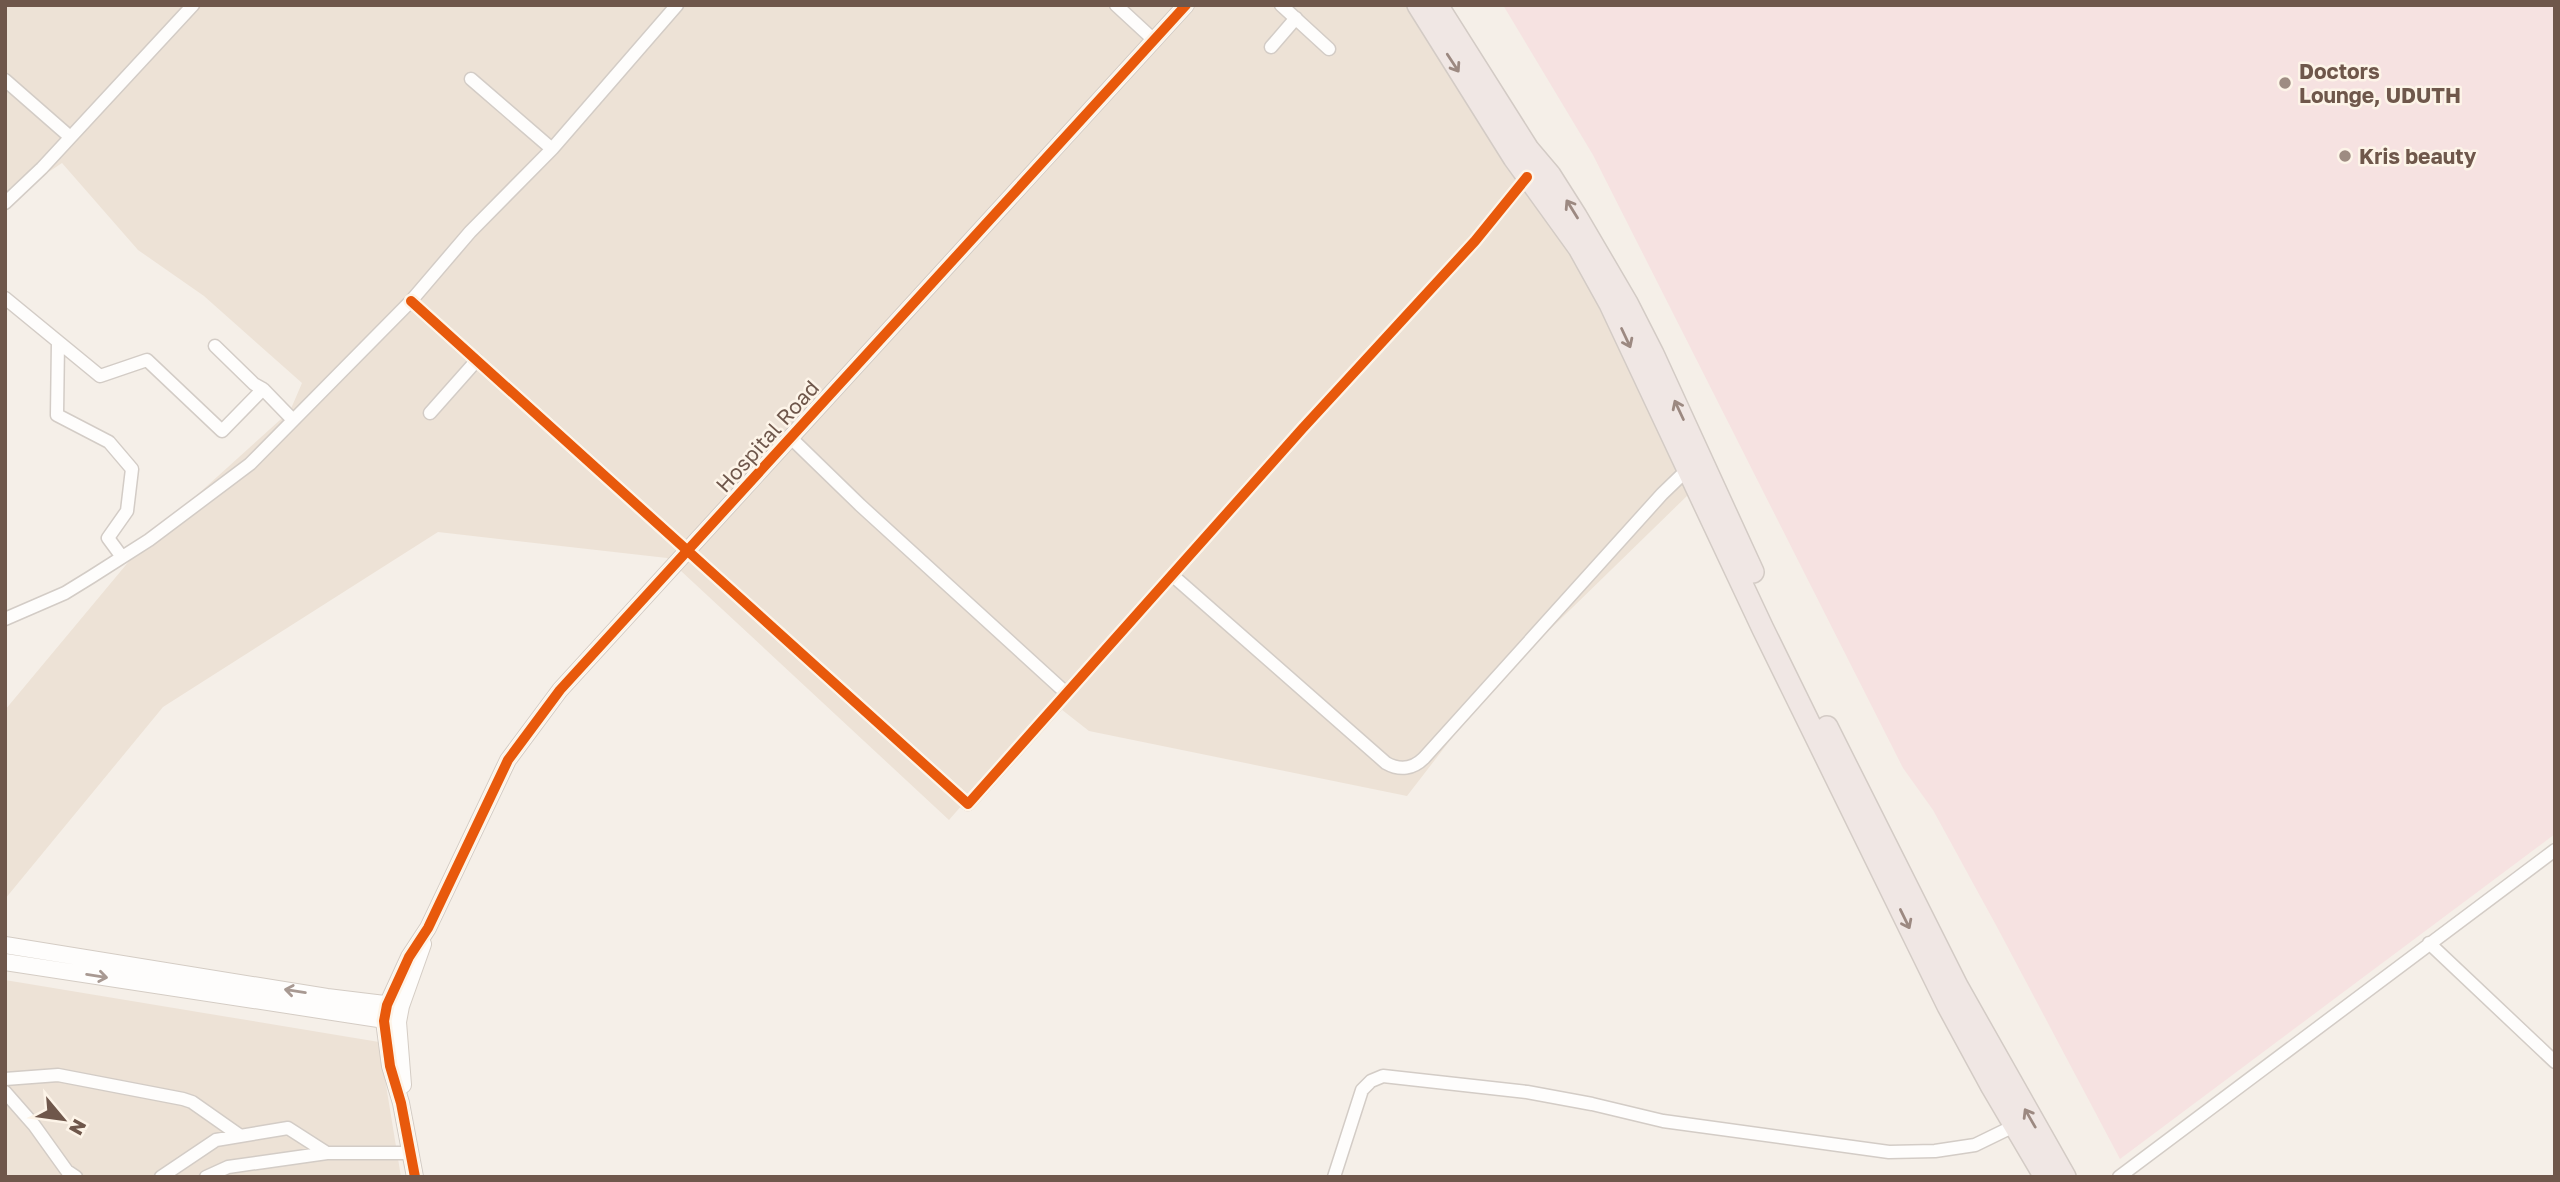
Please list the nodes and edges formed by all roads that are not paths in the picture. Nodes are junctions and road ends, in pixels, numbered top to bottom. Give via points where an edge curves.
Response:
1 (193, 5) edge
2 (677, 5) edge
3 (1116, 5) edge
4 (1186, 5) edge
5 (1281, 5) edge
6 (1418, 5) edge
7 (1437, 5) edge
8 (1296, 19) junction
9 (1155, 41) junction
10 (1271, 47) dead end
11 (1329, 48) dead end
12 (471, 79) dead end
13 (5, 80) edge
14 (69, 136) junction
15 (552, 149) junction
16 (1527, 177) junction
17 (5, 203) edge
18 (5, 298) edge
19 (411, 301) junction
20 (58, 342) junction
21 (215, 346) dead end
22 (477, 360) junction
23 (263, 389) junction
24 (430, 413) dead end
25 (293, 420) junction
26 (791, 438) junction
27 (1689, 468) junction
28 (687, 552) junction
29 (122, 557) junction
30 (1172, 575) junction
31 (5, 619) edge
32 (1065, 692) junction
33 (2555, 850) edge
34 (2430, 943) junction
35 (5, 945) edge
36 (5, 962) edge
37 (69, 963) junction
38 (392, 1013) junction
39 (2555, 1062) edge
40 (5, 1079) edge
41 (5, 1092) edge
42 (2014, 1126) junction
43 (239, 1135) junction
44 (327, 1153) junction
45 (411, 1153) junction
46 (76, 1177) edge
47 (161, 1177) edge
48 (206, 1177) edge
49 (415, 1177) edge
50 (1334, 1177) edge
51 (2045, 1177) edge
52 (2065, 1177) edge
53 (2119, 1177) edge

1 - 14 street
2 - 15 street
3 - 9 street
4 - 9 street, Hospital Road
5 - 8 street
6 -> 16 highway
52 -> 7 highway via 1963,997 1888,851 1627,303 1550,175 1528,149
8 - 10 street
8 - 11 street
9 - 26 street, Hospital Road
12 - 15 street
13 - 14 street
14 - 17 street
15 - 19 street via 470,232
16 -> 27 highway via 1579,248
16 - 30 street via 1475,241
18 - 20 street
19 - 22 street
19 - 25 street
20 - 23 street via 100,376 147,360 222,431
20 - 29 street via 57,415 109,442 132,469 127,511 108,538
21 - 23 street
22 - 24 street
22 - 28 street
23 - 25 street
25 - 29 street via 250,464
26 - 28 street, Hospital Road
26 - 32 street
27 - 30 street via 1424,758 1410,767 1385,763
27 -> 42 highway via 1899,907
28 - 32 street via 968,804
28 - 38 street, Hospital Road via 532,725 503,771 428,928 409,957
29 - 31 street via 65,593
30 - 32 street
33 - 34 street
34 - 39 street
34 - 53 street
35 - 37 street
36 - 37 street
37 - 38 street
38 - 45 street via 390,1066
40 - 43 street via 58,1075 183,1099
41 - 46 street
42 - 50 street via 1975,1146 1889,1152 1663,1121 1527,1093 1383,1076 1362,1090
42 - 51 highway
43 - 44 street via 288,1128
43 - 47 street via 216,1140
44 - 45 street
44 - 48 street via 228,1167
45 - 49 street

